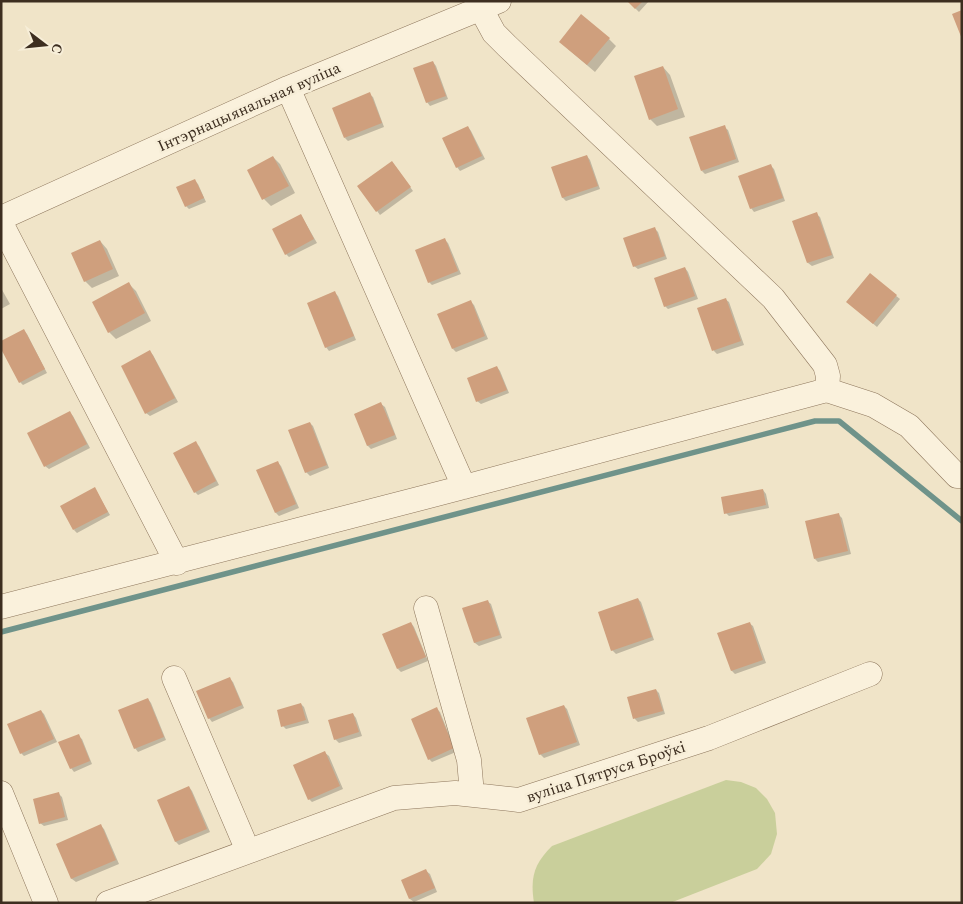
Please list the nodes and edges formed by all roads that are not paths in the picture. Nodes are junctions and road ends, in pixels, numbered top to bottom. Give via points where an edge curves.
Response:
1 (490, 5) edge
2 (288, 88) junction
3 (1, 218) edge
4 (1, 224) edge
5 (827, 390) junction
6 (962, 476) edge
7 (464, 487) junction
8 (177, 562) junction
9 (1, 607) edge
10 (426, 608) dead end
11 (870, 674) dead end
12 (174, 678) dead end
13 (1, 794) edge
14 (472, 794) junction
15 (248, 851) junction
16 (46, 903) edge
17 (108, 903) edge

1 - 2 street, Інтэрнацыянальная вуліца
1 - 5 street via 494,33 773,298 825,365
2 - 3 street, Інтэрнацыянальная вуліца
2 - 7 street
4 - 8 street
5 - 6 street via 873,405 909,426 957,476
5 - 7 street
7 - 8 street
8 - 9 street
10 - 14 street via 469,760
11 - 14 street, вуліца Пятруся Броўкі via 709,738 519,800
12 - 15 street
13 - 16 street
14 - 15 street, вуліца Пятруся Броўкі via 455,792 394,798
15 - 17 street, вуліца Пятруся Броўкі

